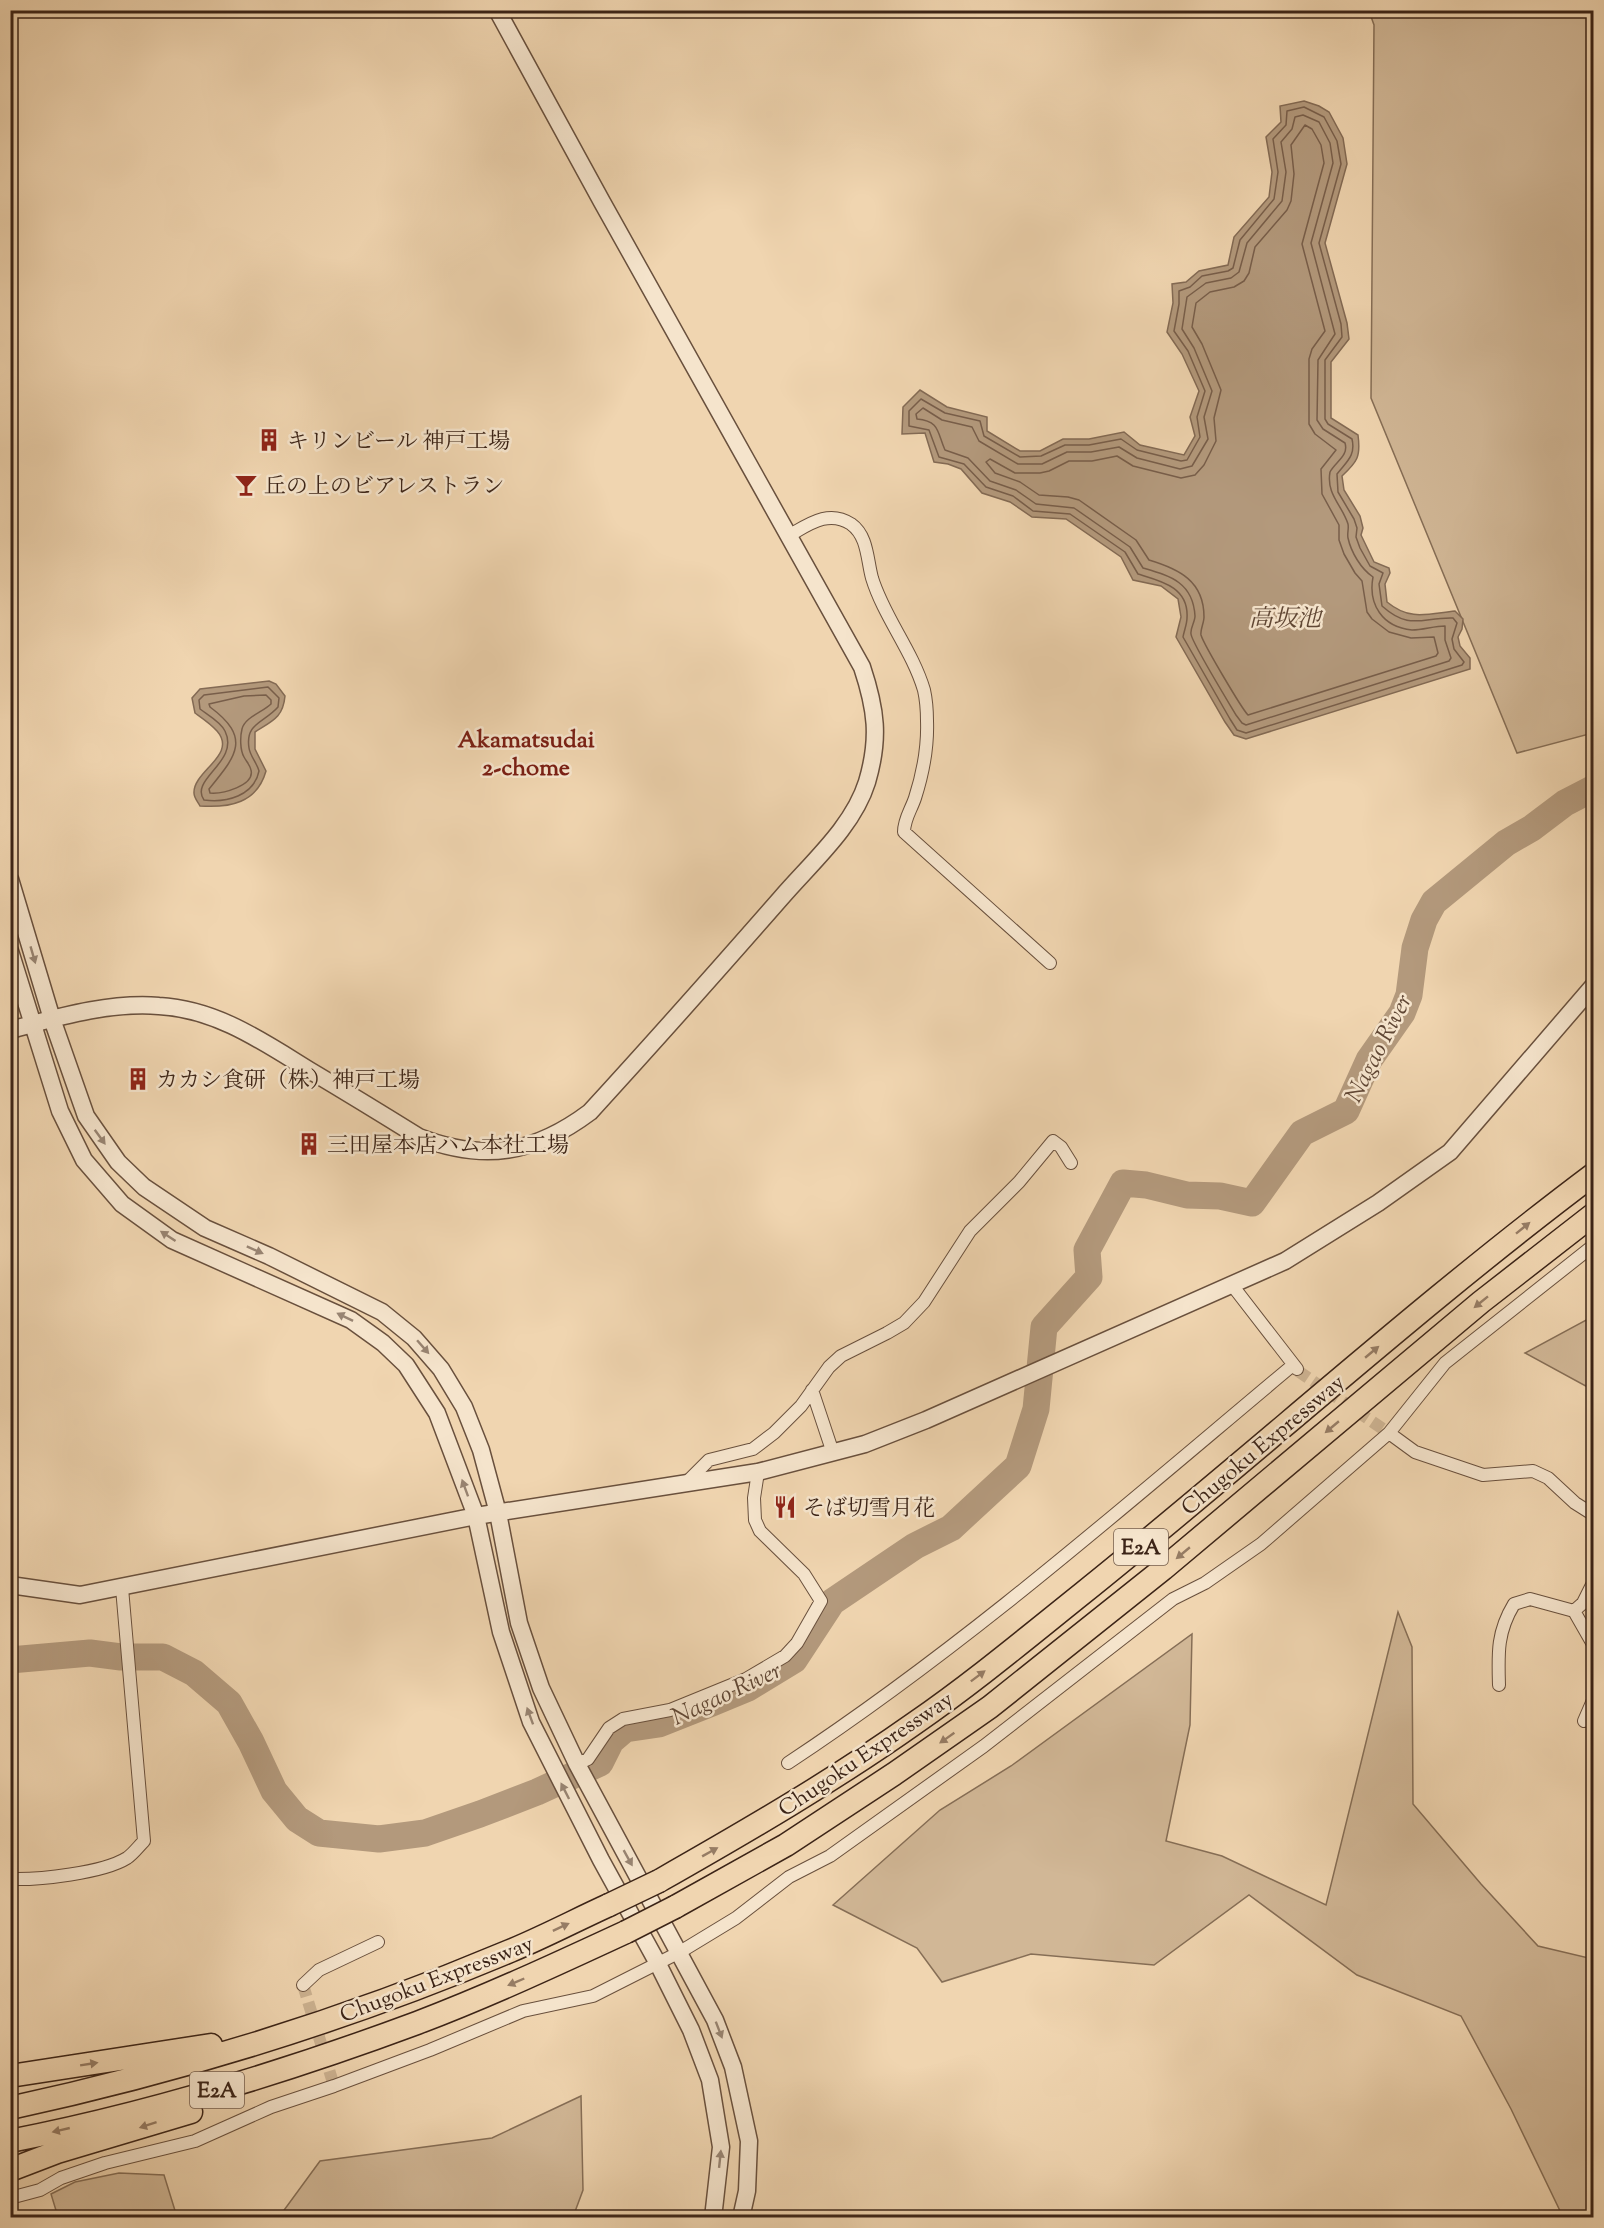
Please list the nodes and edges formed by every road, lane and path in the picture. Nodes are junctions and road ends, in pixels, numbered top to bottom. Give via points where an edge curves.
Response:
1 (497, 10) edge
2 (788, 536) junction
3 (10, 879) edge
4 (10, 951) edge
5 (1050, 963) dead end
6 (1593, 985) edge
7 (52, 1019) junction
8 (33, 1024) junction
9 (10, 1030) edge
10 (1071, 1163) dead end
11 (1593, 1174) edge
12 (1593, 1214) edge
13 (1593, 1245) edge
14 (1232, 1284) junction
15 (812, 1390) junction
16 (1389, 1433) junction
17 (832, 1453) junction
18 (758, 1472) junction
19 (687, 1482) junction
20 (498, 1513) junction
21 (1593, 1515) edge
22 (476, 1516) junction
23 (1593, 1581) edge
24 (10, 1585) edge
25 (122, 1588) junction
26 (1574, 1611) junction
27 (1588, 1625) edge
28 (1593, 1646) edge
29 (1499, 1685) dead end
30 (1593, 1698) edge
31 (1584, 1721) dead end
32 (788, 1763) dead end
33 (577, 1764) junction
34 (10, 1879) edge
35 (378, 1942) dead end
36 (680, 1952) junction
37 (657, 1962) junction
38 (303, 1985) dead end
39 (418, 2022) junction
40 (292, 2032) junction
41 (10, 2076) edge
42 (10, 2108) edge
43 (10, 2141) edge
44 (10, 2170) edge
45 (10, 2198) edge
46 (713, 2217) edge
47 (741, 2217) edge

1 - 2 street
2 - 5 street via 828,517 859,531 873,580 924,691 926,756 904,832
2 - 7 street via 862,667 871,692 876,726 866,783 855,809 830,842 596,1105 572,1126 542,1141 500,1151 446,1147 419,1137 227,1022 197,1011 159,1005 125,1006
3 -> 7 street
4 - 8 street
6 - 14 street via 1450,1152 1286,1261
7 - 8 street
7 -> 20 street via 86,1116 118,1162 144,1188 205,1228 382,1312 414,1338 441,1369 464,1407 481,1450
8 - 9 street
22 -> 8 street via 437,1413 406,1365 383,1342 351,1320 172,1240 122,1204 84,1160 60,1111
10 - 15 street via 1053,1140 1019,1182 970,1231 924,1302 896,1328 841,1356
40 -> 11 highway, Chugoku Expressway / E2A, bridge via 512,1950 659,1881 813,1792 917,1722 1027,1639 1402,1326
12 -> 39 highway, Chugoku Expressway / E2A, bridge via 1481,1302 1172,1562 990,1707 894,1774 786,1845 626,1932
13 - 16 street via 1445,1363
14 - 17 street via 926,1420
14 - 32 street via 1295,1368 1061,1560 862,1714
15 - 17 street
15 - 19 street via 801,1406 753,1449 709,1460
16 - 21 street via 1415,1452 1483,1475 1533,1471
16 - 36 street via 1261,1544 1205,1583 1173,1599 984,1746 830,1856 789,1877 736,1918
17 - 18 street
18 - 19 street
18 - 33 street via 754,1498 760,1531 804,1574 821,1601 797,1643 785,1656 746,1679 670,1710 623,1719 609,1728 588,1759
19 - 20 street
20 - 22 street
20 - 33 street via 519,1623 541,1688
22 - 25 street
37 -> 22 street via 531,1722 501,1632
23 - 26 street via 1583,1603
24 - 25 street via 80,1595
25 - 34 street via 144,1841 128,1857 84,1872
26 - 27 street
26 - 29 street via 1530,1599 1514,1604 1498,1642
27 - 28 street
30 - 31 street
33 -> 36 street
35 - 38 street via 319,1970
36 - 37 street
36 -> 47 street via 715,2020 733,2067 749,2141 747,2191
37 - 45 street via 593,1996 523,2012 271,2107 195,2140 105,2163
46 -> 37 street via 721,2147 710,2080 691,2030
39 -> 43 highway, Chugoku Expressway / E2A via 222,2088
39 -> 44 highway via 280,2084
41 -> 40 highway
40 - 42 highway, Chugoku Expressway / E2A via 213,2057

